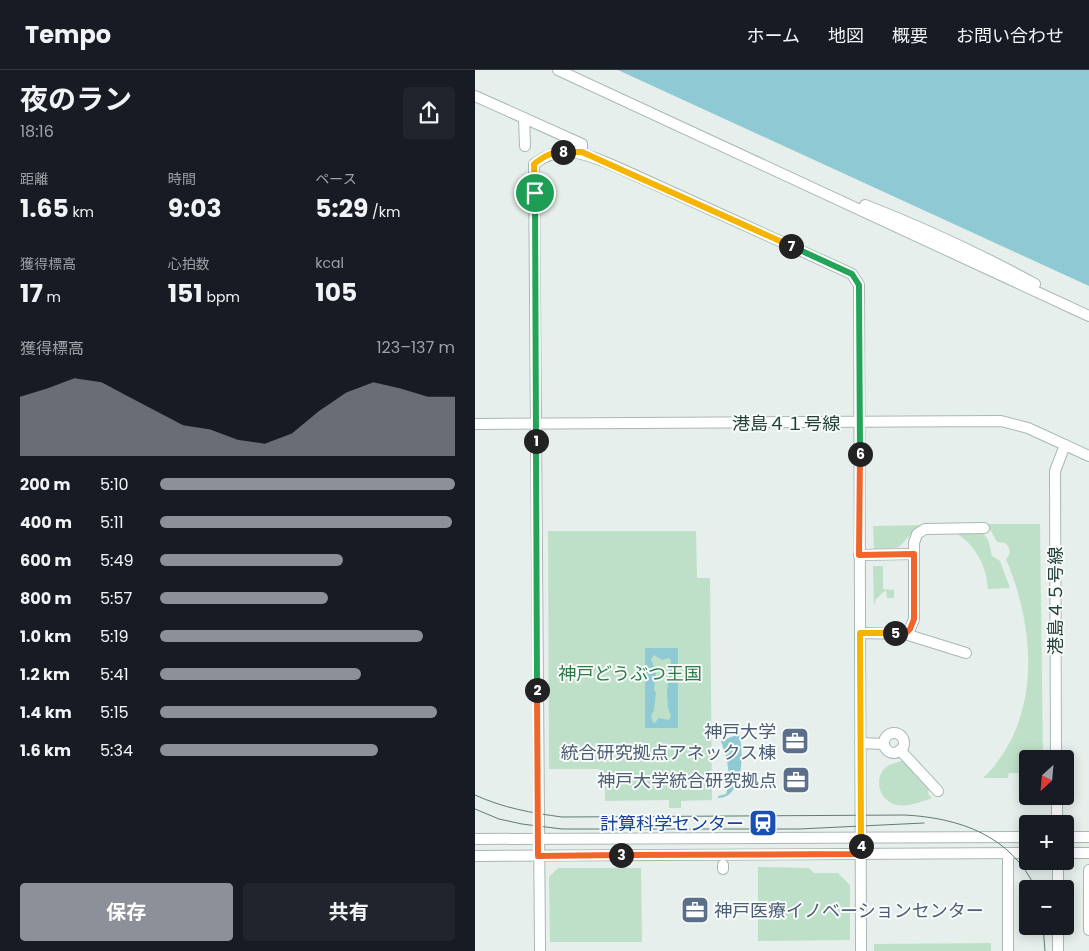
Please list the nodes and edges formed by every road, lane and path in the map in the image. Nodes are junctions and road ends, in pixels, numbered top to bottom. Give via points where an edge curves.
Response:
1 (557, 70) edge
2 (475, 96) edge
3 (524, 118) junction
4 (525, 146) dead end
5 (582, 152) junction
6 (1089, 315) edge
7 (860, 422) junction
8 (536, 423) junction
9 (475, 424) edge
10 (1065, 445) junction
11 (1089, 456) edge
12 (984, 528) dead end
13 (914, 554) junction
14 (859, 555) junction
15 (860, 633) junction
16 (905, 634) junction
17 (966, 653) dead end
18 (861, 743) junction
19 (884, 744) junction
20 (900, 750) junction
21 (1056, 750) edge
22 (938, 791) dead end
23 (1019, 837) edge
24 (1074, 837) edge
25 (1089, 837) edge
26 (861, 838) junction
27 (475, 839) edge
28 (538, 839) junction
29 (1074, 852) edge
30 (1008, 853) junction
31 (1019, 853) edge
32 (1089, 853) edge
33 (861, 854) junction
34 (475, 856) edge
35 (538, 856) junction
36 (1089, 870) edge
37 (1089, 930) edge
38 (1058, 935) edge
39 (540, 951) edge
40 (861, 951) edge
41 (1009, 951) edge
42 (1058, 951) edge

1 - 6 street
2 - 3 street
3 - 4 street
3 - 5 street via 582,144
5 - 7 street via 852,274 859,285
5 - 8 street via 555,152 534,164
7 - 8 street, 港島４１号線
7 - 10 street, 港島４１号線 via 1001,421 1028,428
7 - 14 street
8 - 9 street, 港島４１号線
8 - 28 street
10 - 11 street, 港島４１号線
10 - 21 street, 港島４５号線 via 1055,472
12 - 13 street via 925,529 915,537
13 - 14 street
13 - 16 street via 914,619
14 - 15 street
15 - 16 street
15 - 18 street
16 - 17 street
18 - 19 street
18 - 26 street
19 - 20 street via 890,752
19 - 20 street via 887,736 896,734 903,742
20 - 22 street
23 - 26 street
24 - 25 street
26 - 28 street
26 - 33 street
27 - 28 street
28 - 35 street
29 - 32 street
30 - 31 street
30 - 33 street
30 - 41 street
33 - 35 street
33 - 40 street
34 - 35 street
35 - 39 street
36 - 37 street
38 - 42 street

